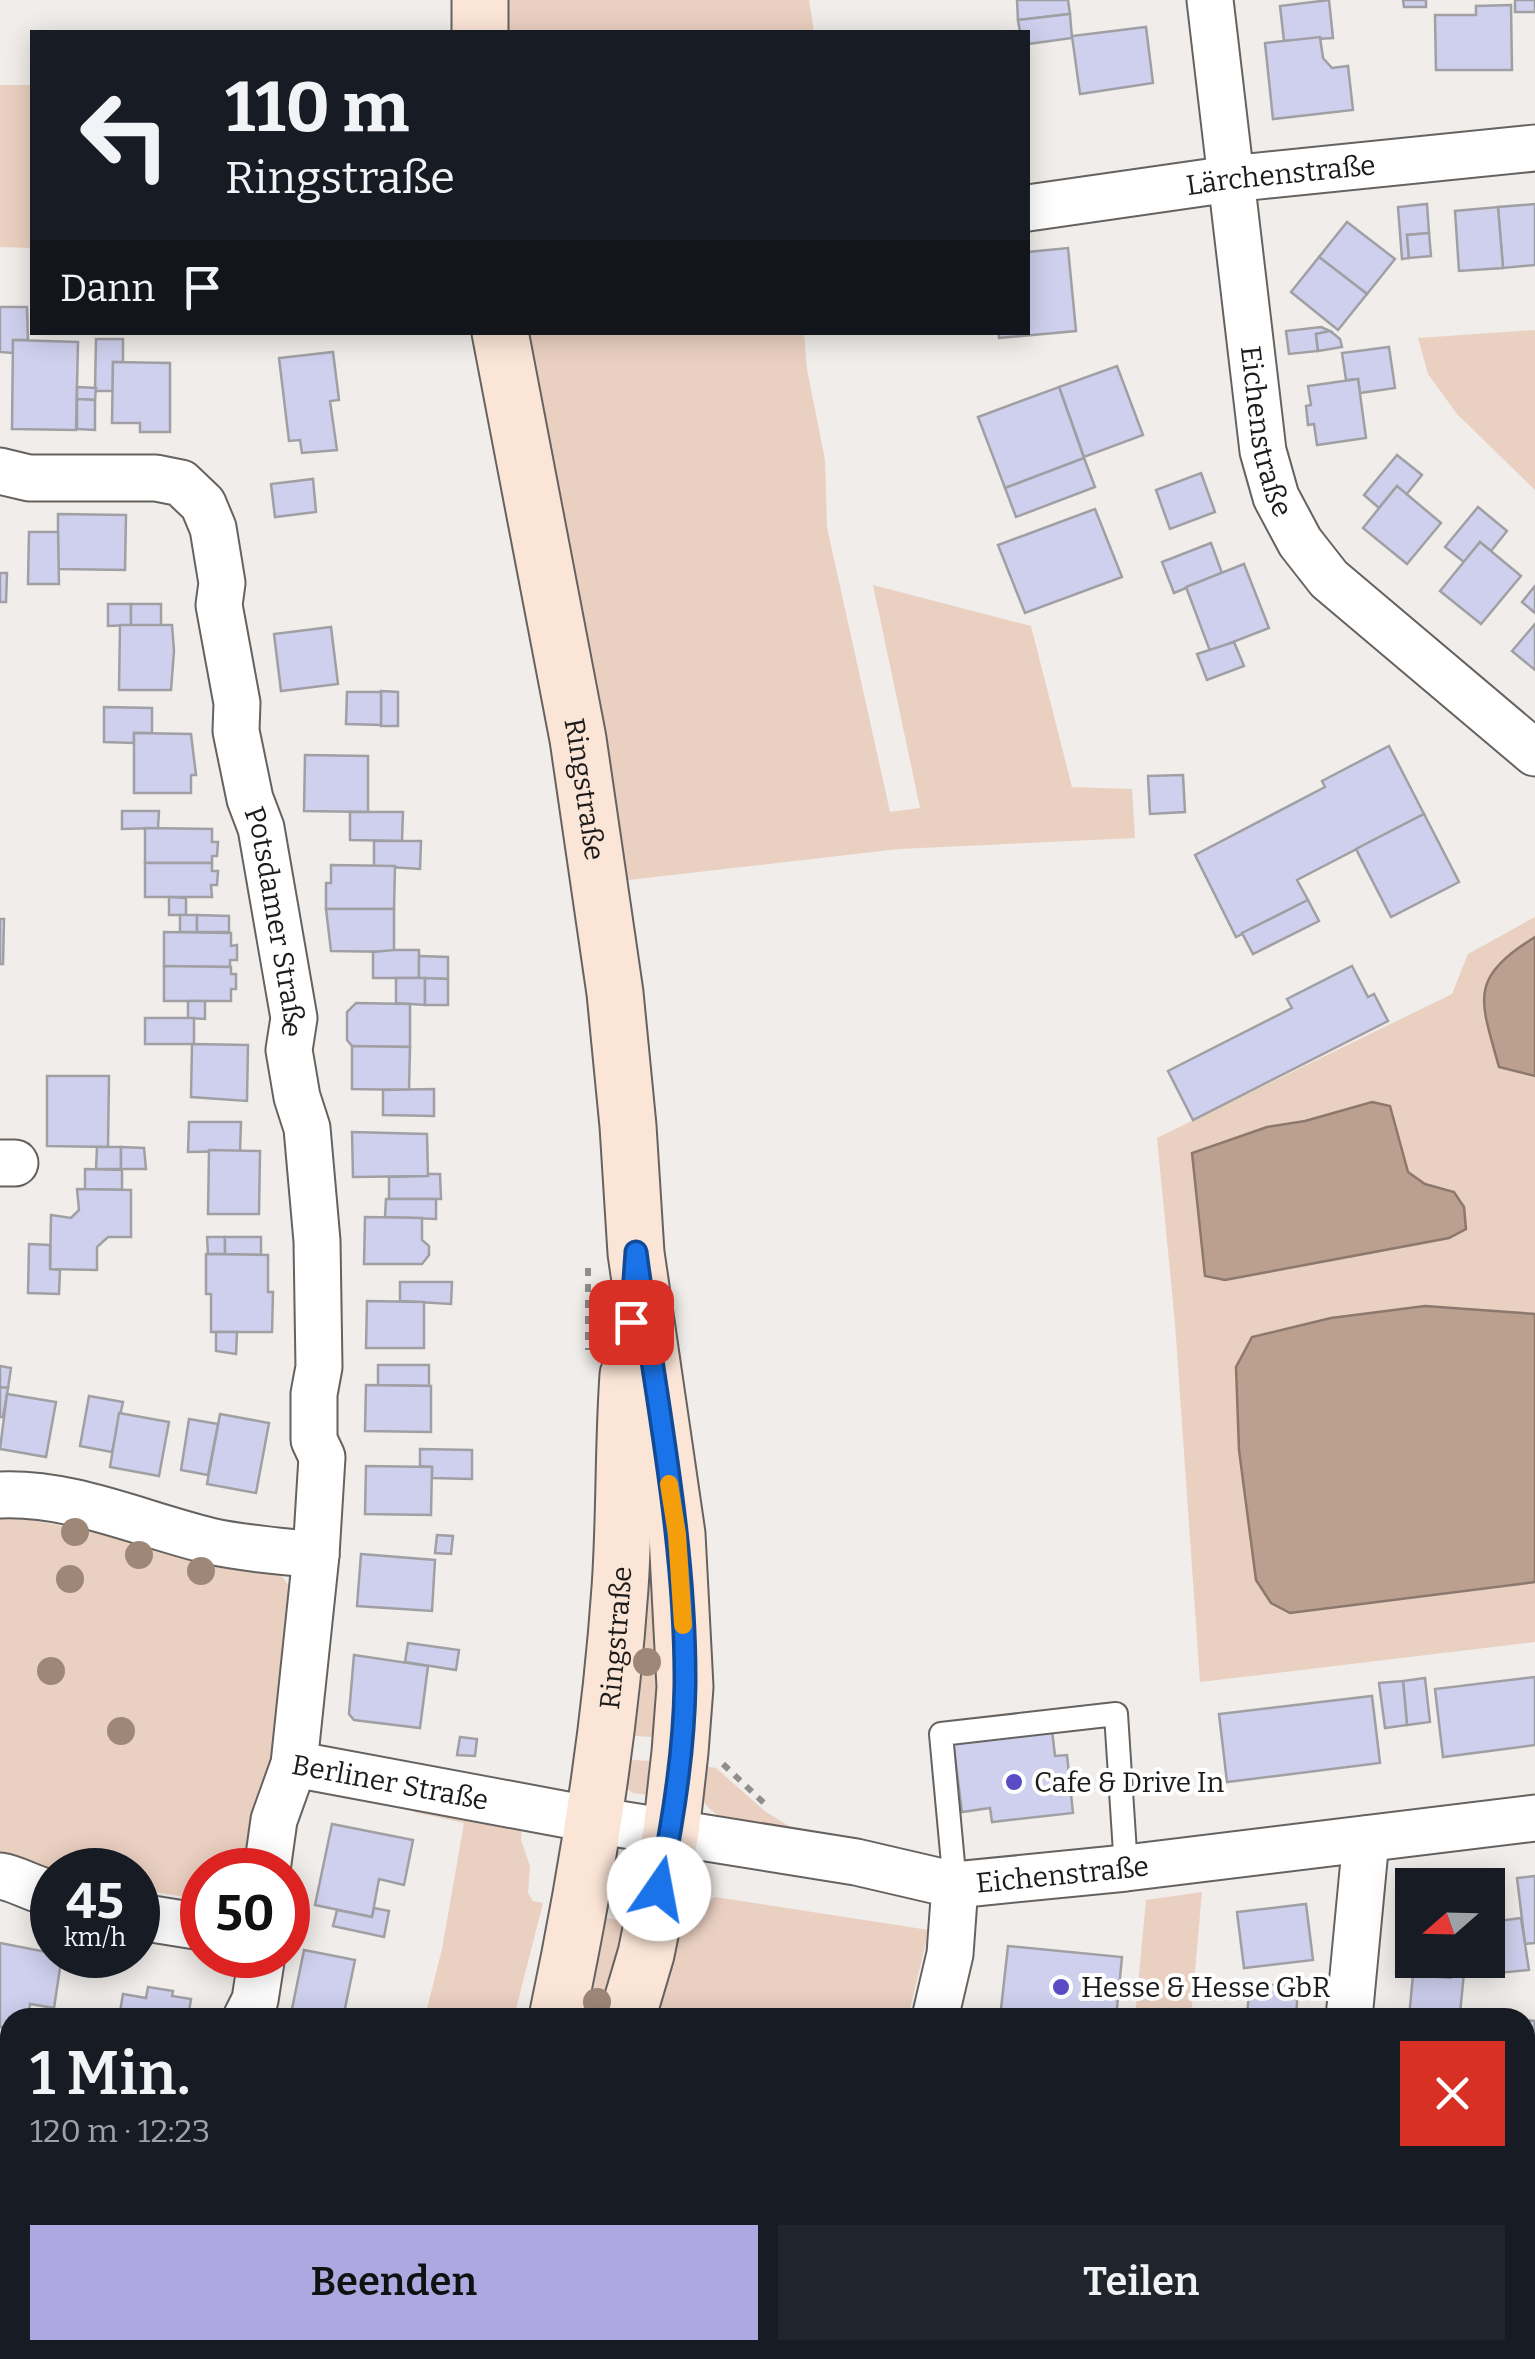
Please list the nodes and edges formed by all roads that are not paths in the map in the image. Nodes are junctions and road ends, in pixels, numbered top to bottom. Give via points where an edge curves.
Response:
1 (480, 0) edge
2 (1210, 0) edge
3 (480, 30) edge
4 (1535, 148) edge
5 (1230, 179) junction
6 (1030, 208) edge
7 (501, 335) edge
8 (0, 471) edge
9 (1535, 754) edge
10 (611, 1252) junction
11 (0, 1495) edge
12 (316, 1555) junction
13 (294, 1764) junction
14 (1535, 1818) edge
15 (594, 1820) junction
16 (671, 1832) junction
17 (1366, 1839) junction
18 (270, 1848) edge
19 (1126, 1868) junction
20 (0, 1876) edge
21 (956, 1885) junction
22 (30, 1889) edge
23 (258, 1978) edge
24 (251, 2008) edge
25 (558, 2008) edge
26 (630, 2008) edge
27 (937, 2008) edge
28 (1350, 2008) edge

1 - 3 main road
2 - 5 street, Eichenstraße
4 - 5 street, Lärchenstraße
5 - 6 street, Lärchenstraße
5 - 9 street, Eichenstraße via 1263,450 1276,498 1329,578
7 - 10 main road, Ringstraße via 578,739 615,993 628,1126
8 - 12 street, Potsdamer Straße via 29,478 181,483 204,504 213,528 236,731 264,847 294,1018 289,1050 307,1128 320,1367 314,1440 322,1457
10 - 15 main road, Ringstraße via 620,1588
10 - 16 main road, Ringstraße via 677,1534 685,1686
11 - 12 street via 72,1502 212,1541
12 - 13 street, Potsdamer Straße
13 - 15 street, Berliner Straße
13 - 18 street, Berliner Straße
14 - 17 street, Eichenstraße
15 - 16 street, Eichenstraße
15 - 25 main road, Ringstraße
16 - 21 street, Eichenstraße
16 - 26 main road, Ringstraße
17 - 19 street, Eichenstraße
17 - 28 street
19 - 21 street, Eichenstraße
19 - 21 lane via 1116,1714 940,1734
20 - 22 street
21 - 27 street
23 - 24 street

